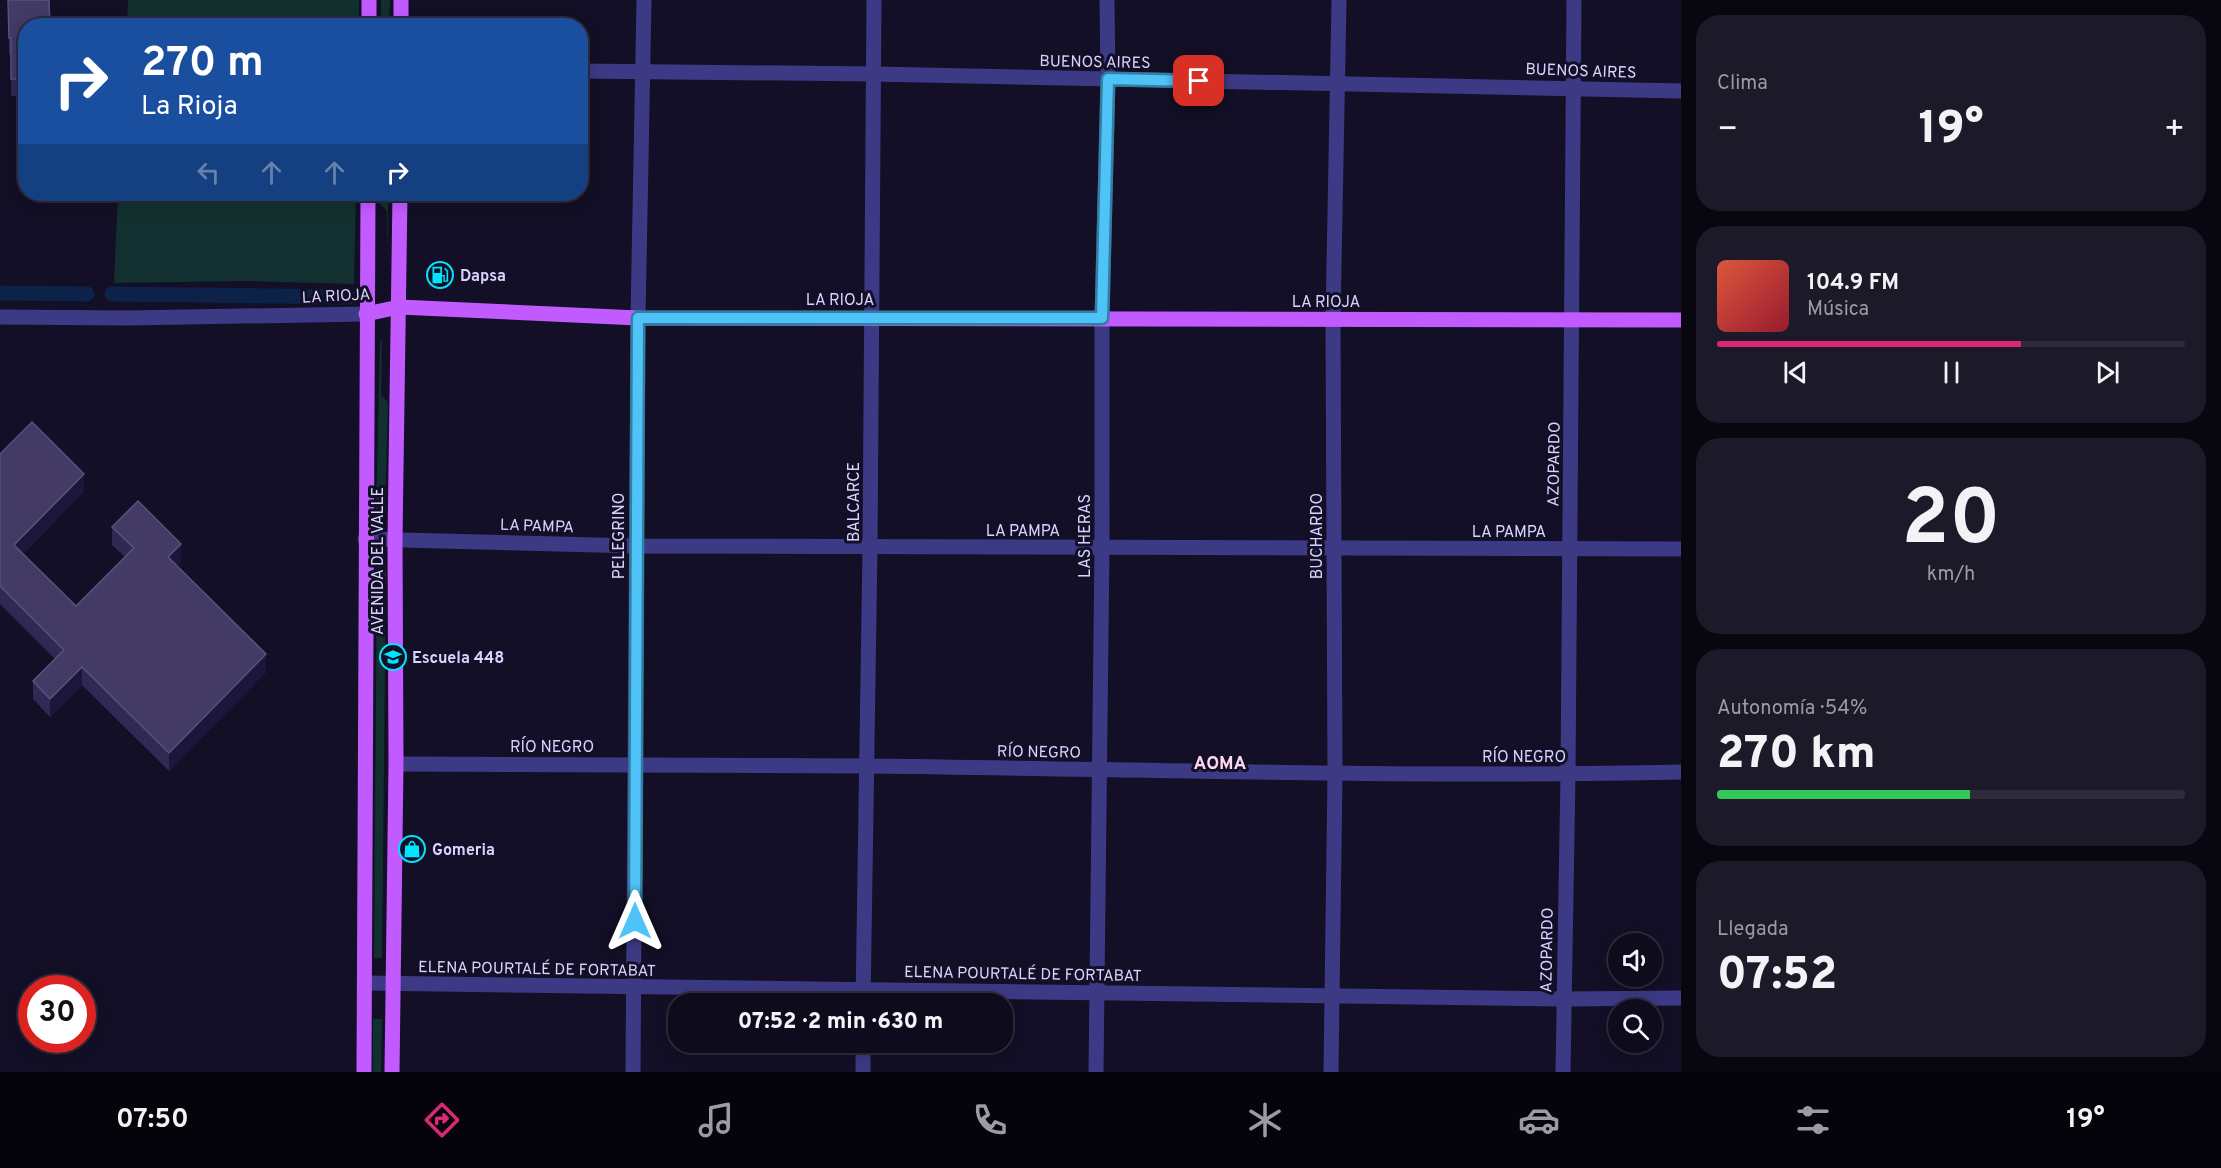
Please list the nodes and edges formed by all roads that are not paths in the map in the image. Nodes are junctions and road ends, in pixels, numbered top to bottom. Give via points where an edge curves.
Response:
1 (369, 0) edge
2 (401, 0) edge
3 (644, 0) edge
4 (874, 0) edge
5 (1107, 0) edge
6 (1339, 0) edge
7 (1574, 0) edge
8 (369, 18) edge
9 (401, 18) edge
10 (588, 71) edge
11 (644, 72) junction
12 (874, 74) junction
13 (1108, 79) junction
14 (1336, 83) junction
15 (1574, 88) junction
16 (1681, 91) edge
17 (368, 201) edge
18 (400, 201) edge
19 (399, 307) junction
20 (366, 314) junction
21 (0, 317) edge
22 (872, 317) junction
23 (638, 318) junction
24 (1102, 318) junction
25 (1333, 320) junction
26 (1573, 320) junction
27 (1681, 320) edge
28 (365, 539) junction
29 (395, 539) junction
30 (636, 546) junction
31 (870, 548) junction
32 (1102, 548) junction
33 (1334, 549) junction
34 (1570, 549) junction
35 (1681, 549) edge
36 (396, 764) junction
37 (636, 765) junction
38 (867, 766) junction
39 (1099, 771) junction
40 (1681, 772) edge
41 (1335, 774) junction
42 (1568, 774) junction
43 (365, 983) junction
44 (393, 984) junction
45 (635, 988) junction
46 (1098, 992) junction
47 (778, 993) edge
48 (863, 993) edge
49 (1013, 993) edge
50 (1331, 996) junction
51 (1681, 998) edge
52 (1563, 999) junction
53 (863, 1053) edge
54 (364, 1072) edge
55 (392, 1072) edge
56 (633, 1072) edge
57 (862, 1072) edge
58 (1096, 1072) edge
59 (1331, 1072) edge
60 (1563, 1072) edge

1 - 8 main road
2 - 9 main road
3 - 11 street, PELEGRINO
4 - 12 street, BALCARCE
5 - 13 street, LAS HERAS
6 - 14 street, BUCHARDO
7 - 15 street, AZOPARDO
10 - 11 street, BUENOS AIRES
11 - 12 street, BUENOS AIRES
11 - 23 street, PELEGRINO
12 - 13 street, BUENOS AIRES
12 - 22 street, BALCARCE
13 - 14 street, BUENOS AIRES
13 - 24 street, LAS HERAS
14 - 15 street, BUENOS AIRES
14 - 25 street, BUCHARDO
15 - 16 street, BUENOS AIRES
15 - 26 street, AZOPARDO
17 - 20 main road, AVENIDA DEL VALLE
18 - 19 main road, AVENIDA DEL VALLE
19 - 20 main road, LA RIOJA
19 - 23 main road, LA RIOJA
19 - 29 main road, AVENIDA DEL VALLE
20 - 21 street, LA RIOJA
20 - 28 main road, AVENIDA DEL VALLE
22 - 23 main road, LA RIOJA
22 - 24 main road, LA RIOJA
22 - 31 street, BALCARCE
23 - 30 street, PELEGRINO
24 - 25 main road, LA RIOJA
24 - 32 street, LAS HERAS
25 - 26 main road, LA RIOJA
25 - 33 street, BUCHARDO
26 - 27 main road, LA RIOJA
26 - 34 street, AZOPARDO
28 - 29 street, LA PAMPA
28 - 43 main road, AVENIDA DEL VALLE
29 - 30 street, LA PAMPA
29 - 36 main road, AVENIDA DEL VALLE
30 - 31 street, LA PAMPA
30 - 37 street, PELEGRINO
31 - 32 street, LA PAMPA
31 - 38 street, BALCARCE
32 - 33 street, LA PAMPA
32 - 39 street, LAS HERAS
33 - 34 street, LA PAMPA
33 - 41 street, BUCHARDO
34 - 35 street, LA PAMPA
34 - 42 street, AZOPARDO
36 - 37 street, RÍO NEGRO
36 - 44 main road, AVENIDA DEL VALLE
37 - 38 street, RÍO NEGRO
37 - 45 street, PELEGRINO
38 - 39 street, RÍO NEGRO
38 - 48 street, BALCARCE
39 - 41 street, RÍO NEGRO
39 - 46 street, LAS HERAS
40 - 42 street, RÍO NEGRO
41 - 42 street, RÍO NEGRO
41 - 50 street, BUCHARDO
42 - 52 street, AZOPARDO
43 - 44 street, ELENA POURTALÉ DE FORTABAT
43 - 54 main road, AVENIDA DEL VALLE
44 - 45 street, ELENA POURTALÉ DE FORTABAT
44 - 55 main road, AVENIDA DEL VALLE
45 - 47 street, ELENA POURTALÉ DE FORTABAT
45 - 56 street, PELEGRINO
46 - 49 street, ELENA POURTALÉ DE FORTABAT
46 - 50 street, ELENA POURTALÉ DE FORTABAT
46 - 58 street, LAS HERAS
50 - 52 street, ELENA POURTALÉ DE FORTABAT
50 - 59 street, BUCHARDO
51 - 52 street, ELENA POURTALÉ DE FORTABAT
52 - 60 street, AZOPARDO
53 - 57 street

